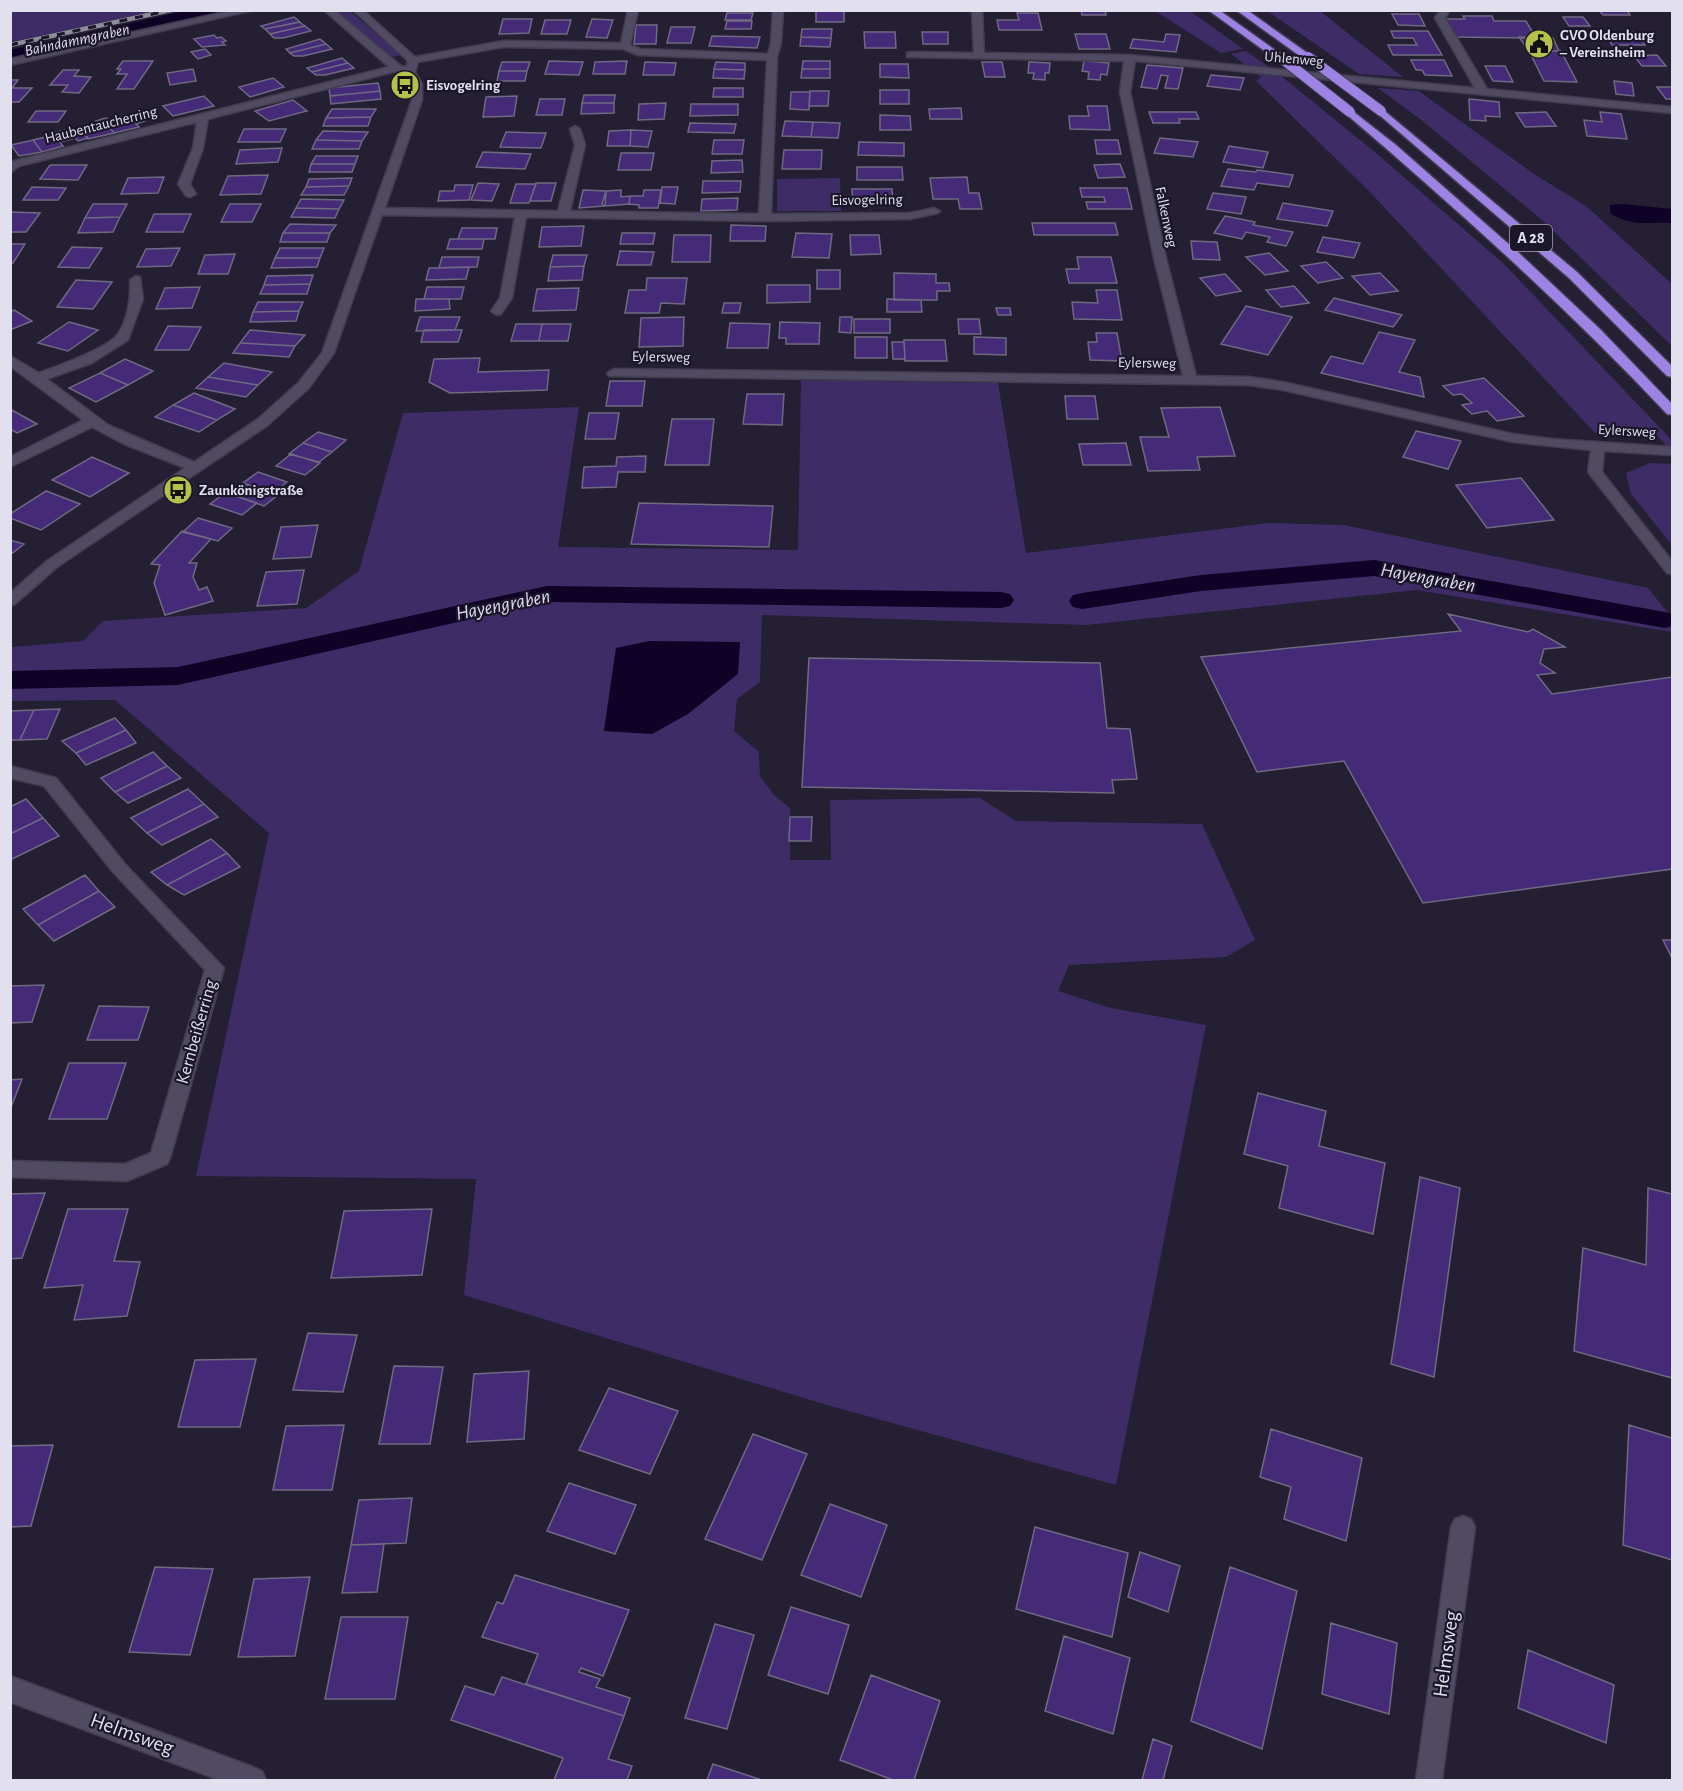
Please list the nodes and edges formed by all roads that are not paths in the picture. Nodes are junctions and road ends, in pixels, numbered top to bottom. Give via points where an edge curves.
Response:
1 (250, 10) edge
2 (328, 10) edge
3 (357, 10) edge
4 (633, 10) edge
5 (778, 10) edge
6 (977, 10) edge
7 (1212, 10) edge
8 (1240, 10) edge
9 (1446, 10) edge
10 (625, 46) junction
11 (911, 54) dead end
12 (979, 55) junction
13 (772, 57) junction
14 (1130, 58) junction
15 (10, 62) edge
16 (412, 66) junction
17 (397, 68) junction
18 (1483, 92) junction
19 (1672, 110) edge
20 (203, 116) junction
21 (575, 129) dead end
22 (10, 170) edge
23 (190, 194) dead end
24 (378, 211) junction
25 (934, 212) dead end
26 (521, 213) junction
27 (563, 215) junction
28 (765, 219) junction
29 (135, 280) dead end
30 (497, 311) dead end
31 (10, 360) edge
32 (615, 373) dead end
33 (33, 374) junction
34 (1672, 374) edge
35 (10, 379) edge
36 (1190, 380) junction
37 (1672, 411) edge
38 (92, 421) junction
39 (1598, 447) junction
40 (1672, 451) edge
41 (10, 463) edge
42 (197, 468) junction
43 (1672, 570) edge
44 (10, 601) edge
45 (10, 772) edge
46 (10, 1169) edge
47 (1462, 1527) dead end
48 (10, 1689) edge
49 (253, 1780) edge
50 (1429, 1780) edge

1 - 15 street
2 - 17 street
3 - 16 street
4 - 10 street
5 - 13 street
6 - 12 street
7 - 37 highway, A 28, bridge via 1350,112 1506,246
8 - 34 highway, A 28, bridge via 1381,111 1565,268
9 - 18 street via 1440,18
10 - 13 street via 638,52
10 - 16 street via 502,44
11 - 12 street, Uhlenweg
12 - 14 street, Uhlenweg
13 - 28 street
14 - 18 street, Uhlenweg
14 - 36 street, Falkenweg via 1125,92
16 - 17 street
16 - 24 street via 417,100
17 - 20 street, Haubentaucherring
18 - 19 street, Uhlenweg
20 - 22 street, Haubentaucherring via 15,165
20 - 23 street via 198,148 184,184
21 - 27 street via 580,145
24 - 26 street, Eisvogelring
24 - 42 street via 328,353 304,385 263,422
25 - 28 street, Eisvogelring via 910,216
26 - 27 street, Eisvogelring
26 - 30 street via 506,298
27 - 28 street, Eisvogelring
29 - 33 street via 137,299 123,337 87,360
31 - 33 street
32 - 36 street, Eylersweg
33 - 35 street
33 - 38 street
36 - 39 street, Eylersweg via 1295,387 1515,438
38 - 41 street
38 - 42 street
39 - 40 street, Eylersweg
39 - 43 street via 1595,472
42 - 44 street via 52,564
45 - 46 street, Kernbeißerring via 50,782 119,868 215,968 160,1158 127,1173
47 - 50 street, Helmsweg
48 - 49 street, Helmsweg

